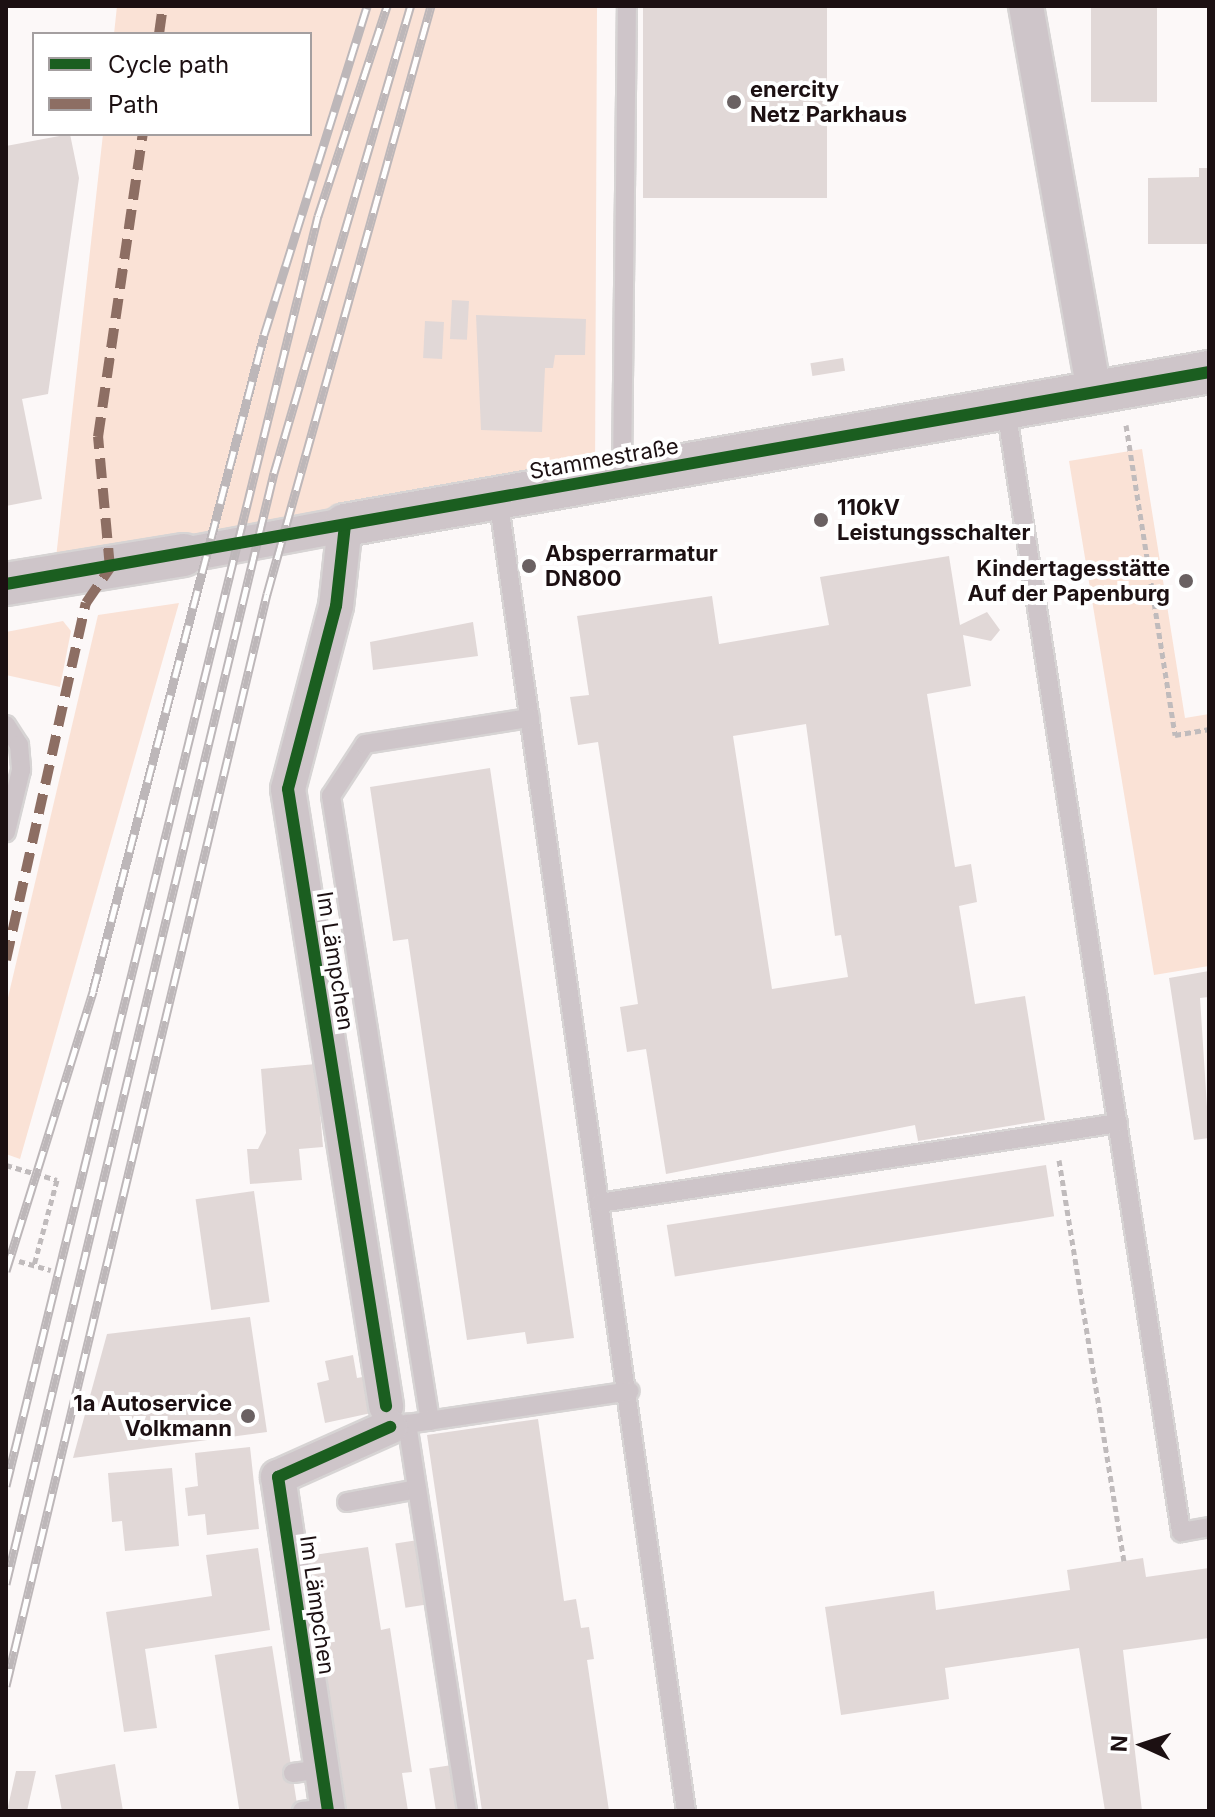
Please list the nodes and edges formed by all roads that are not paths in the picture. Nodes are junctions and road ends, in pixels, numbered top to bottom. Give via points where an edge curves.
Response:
1 (627, 6) edge
2 (1026, 6) edge
3 (1209, 372) edge
4 (1107, 391) junction
5 (1006, 409) junction
6 (622, 476) junction
7 (498, 498) junction
8 (345, 525) junction
9 (184, 555) joint
10 (6, 584) edge
11 (530, 718) junction
12 (6, 725) edge
13 (6, 832) edge
14 (1118, 1123) junction
15 (600, 1203) junction
16 (630, 1391) junction
17 (394, 1419) junction
18 (430, 1421) junction
19 (417, 1489) junction
20 (347, 1502) dead end
21 (1209, 1527) edge
22 (320, 1810) edge
23 (467, 1811) edge
24 (686, 1811) edge

1 - 6 lane
2 - 4 street
3 - 4 street, Stammestraße
4 - 5 street, Stammestraße
5 - 6 street, Stammestraße
5 - 14 lane
6 - 7 street, Stammestraße
7 - 8 street, Stammestraße
7 - 11 lane
8 - 9 street, Stammestraße
8 - 17 street, Im Lämpchen via 336,606 288,789
9 - 10 street, Stammestraße
11 - 15 lane
11 - 18 lane via 365,744 331,796
12 - 13 lane via 19,745 21,770
14 - 15 lane
14 - 21 lane via 1181,1532
15 - 16 lane
16 - 18 lane
16 - 24 lane
17 - 18 lane
17 - 19 lane
17 - 22 street, Im Lämpchen via 278,1477 307,1771
19 - 20 lane
19 - 23 lane

